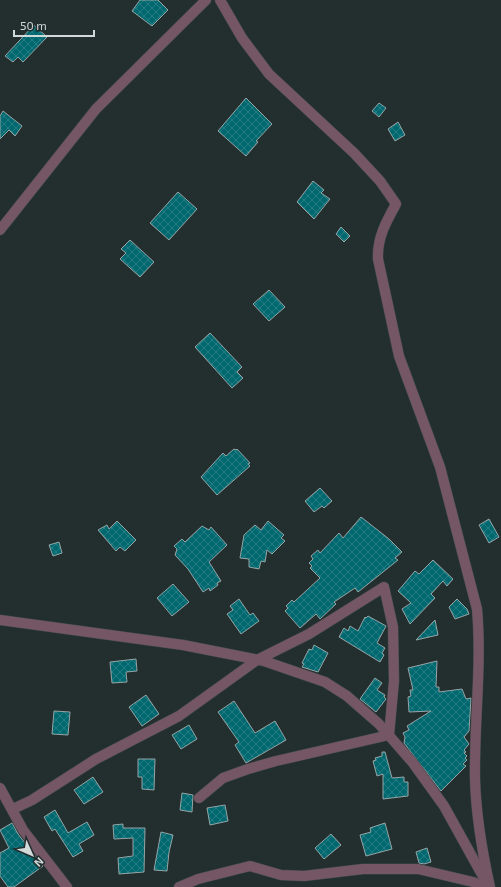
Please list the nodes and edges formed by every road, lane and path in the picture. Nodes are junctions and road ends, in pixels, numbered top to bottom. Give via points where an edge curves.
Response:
1 (206, 0) edge
2 (220, 0) edge
3 (0, 230) edge
4 (0, 620) edge
5 (257, 660) junction
6 (389, 735) junction
7 (0, 788) edge
8 (199, 798) dead end
9 (13, 809) junction
10 (67, 887) edge
11 (179, 887) edge
12 (484, 887) edge
13 (489, 887) edge

1 - 3 street via 96,109
2 - 13 street via 242,38 269,74 354,153 396,204 382,231 378,259 399,356 440,468 476,609 479,699 475,780 482,850
4 - 5 street via 183,645
5 - 6 street via 325,682 347,696
5 - 6 street via 309,634 384,587 393,627 394,681
5 - 9 street via 179,716 96,758 32,800
6 - 8 street via 248,769 223,778
6 - 13 street via 444,806
7 - 9 street
9 - 10 street via 23,830
11 - 12 street via 198,879 250,866 281,875 304,876 363,869 418,869

